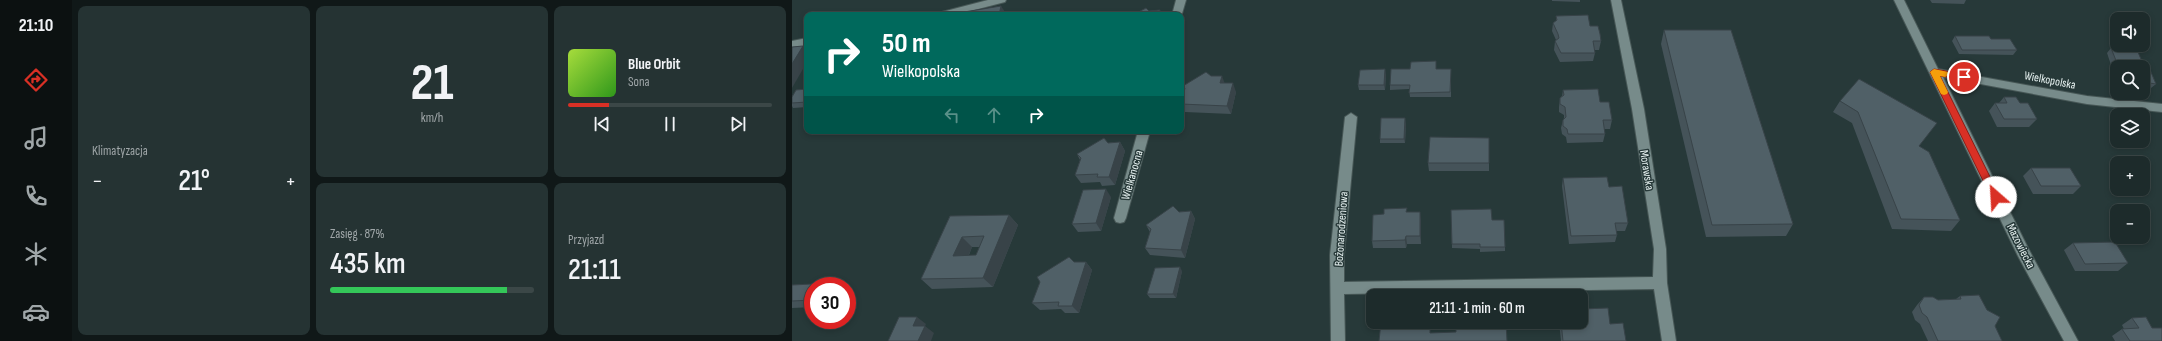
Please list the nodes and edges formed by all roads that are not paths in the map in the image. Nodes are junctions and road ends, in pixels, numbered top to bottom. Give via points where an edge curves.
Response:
1 (1001, 0) edge
2 (1181, 0) edge
3 (1616, 0) edge
4 (1899, 0) edge
5 (954, 12) edge
6 (1179, 12) edge
7 (804, 43) edge
8 (792, 45) edge
9 (1934, 72) junction
10 (2162, 108) edge
11 (1351, 117) dead end
12 (1143, 134) edge
13 (1120, 218) dead end
14 (1660, 283) junction
15 (1338, 288) junction
16 (1338, 341) edge
17 (1669, 341) edge
18 (2071, 341) edge

1 - 5 street
2 - 6 street
3 - 14 street, Morawska via 1638,109 1657,234
4 - 9 street, Mazowiecka
7 - 8 street
9 - 10 street, Wielkopolska via 2087,100
9 - 18 street, Mazowiecka via 2023,252
11 - 15 street, Bożonarodzeniowa via 1337,255
12 - 13 street, Wielkanocna
14 - 15 street
14 - 17 street, Morawska
15 - 16 street, Bożonarodzeniowa

